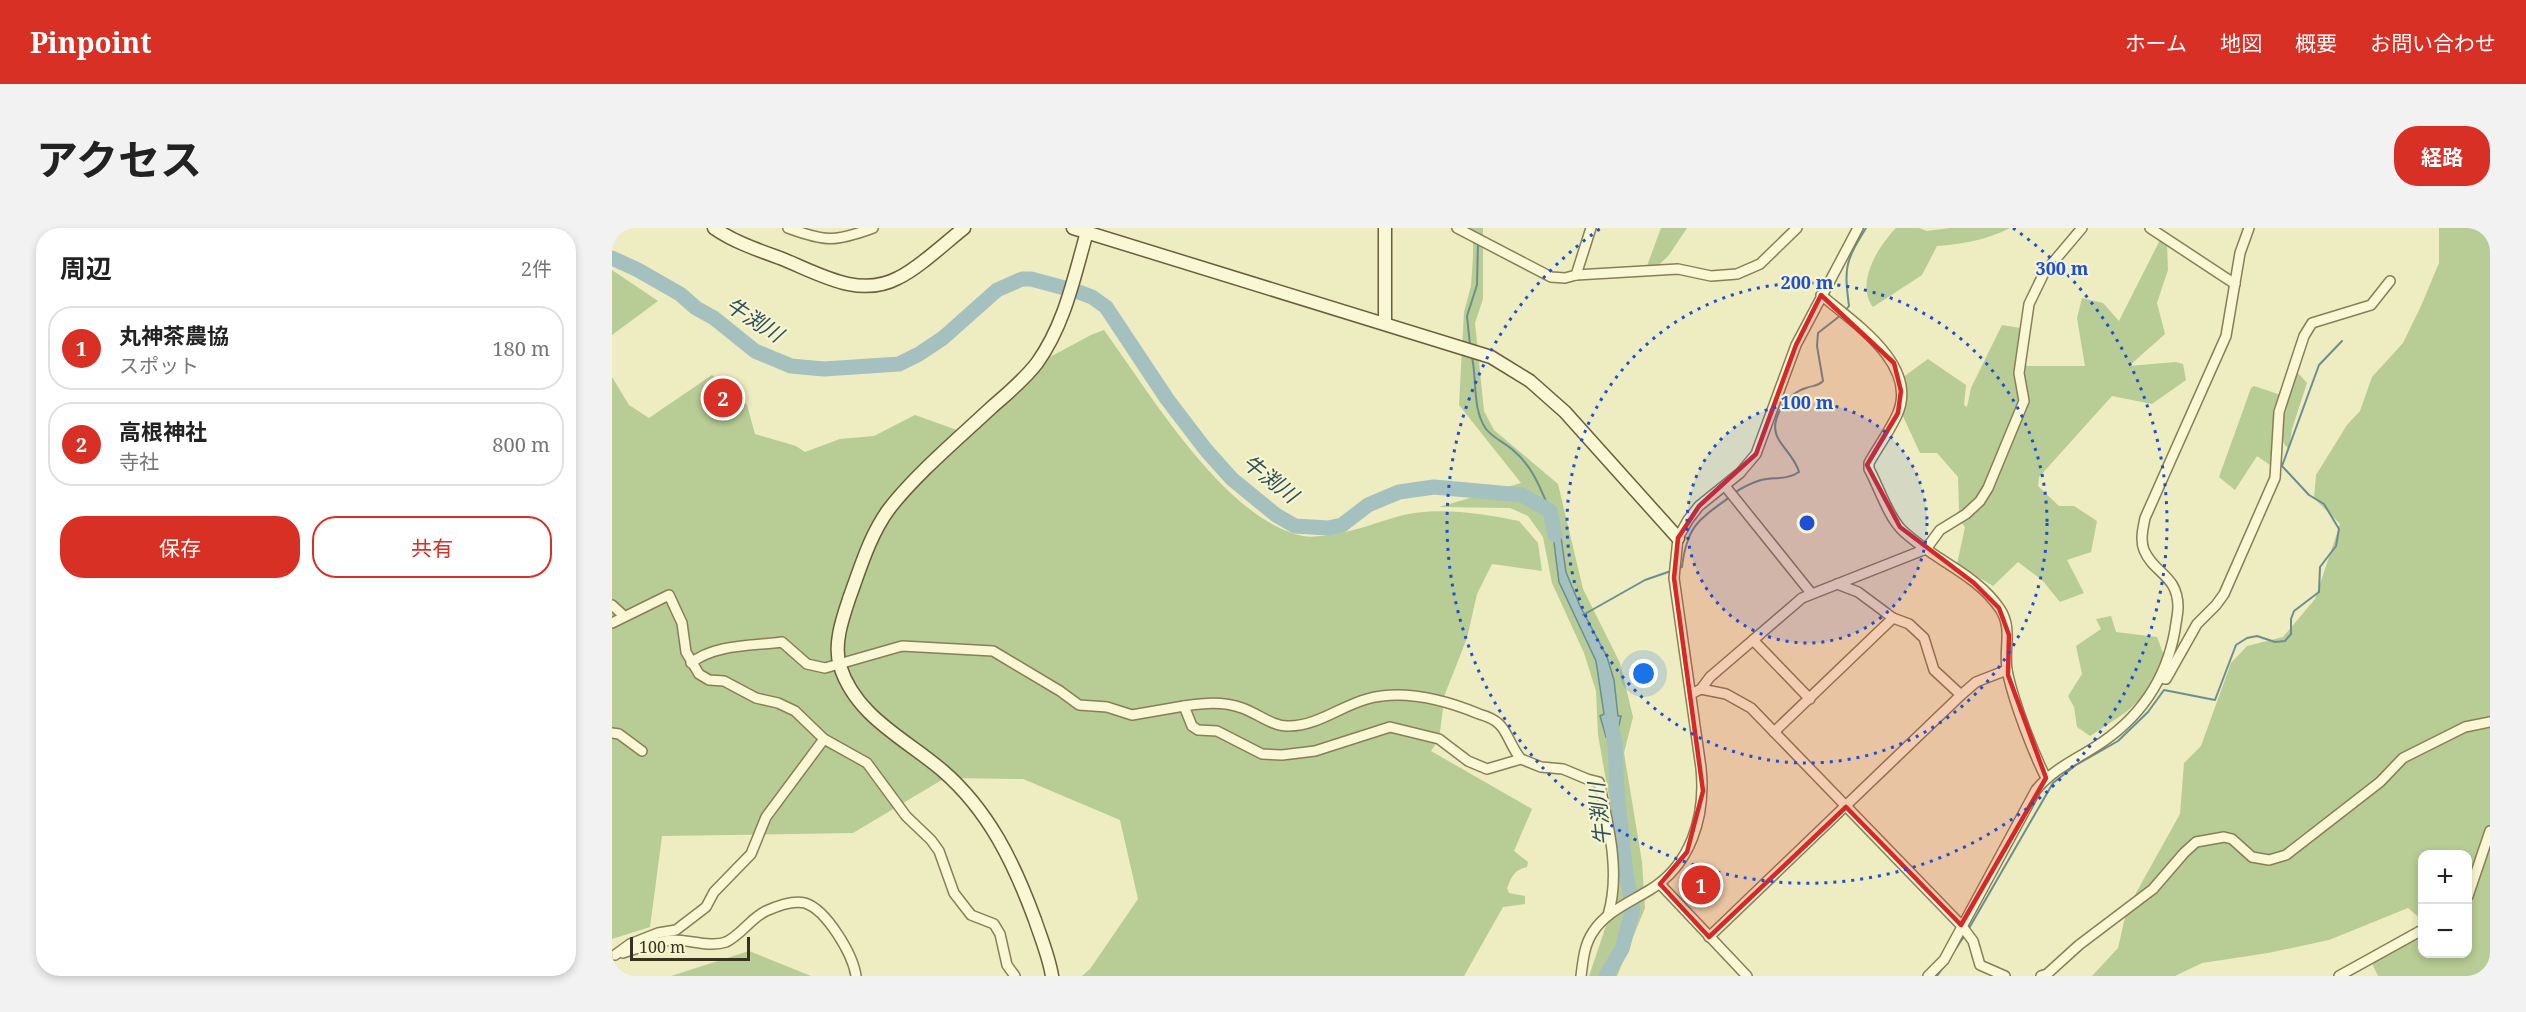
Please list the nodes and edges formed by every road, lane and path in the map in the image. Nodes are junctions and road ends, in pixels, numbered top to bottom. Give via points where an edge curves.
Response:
1 (714, 228) edge
2 (788, 228) edge
3 (873, 228) edge
4 (964, 228) edge
5 (1073, 228) edge
6 (1385, 228) edge
7 (1460, 228) edge
8 (1591, 228) edge
9 (1797, 228) edge
10 (1858, 228) edge
11 (2082, 228) edge
12 (2150, 228) edge
13 (2249, 228) edge
14 (1087, 230) edge
15 (1576, 274) junction
16 (2390, 281) dead end
17 (2235, 284) junction
18 (1821, 295) junction
19 (1385, 323) junction
20 (1725, 486) junction
21 (1678, 538) junction
22 (1926, 549) junction
23 (1837, 584) junction
24 (1811, 592) junction
25 (612, 605) edge
26 (624, 616) junction
27 (1893, 618) junction
28 (612, 623) edge
29 (1753, 640) junction
30 (691, 663) junction
31 (839, 664) junction
32 (2007, 670) junction
33 (2161, 678) junction
34 (1701, 689) junction
35 (1691, 694) junction
36 (1961, 695) junction
37 (1810, 699) junction
38 (1184, 706) junction
39 (2490, 722) edge
40 (1774, 732) junction
41 (612, 733) edge
42 (824, 739) junction
43 (642, 752) dead end
44 (1521, 759) junction
45 (2046, 778) junction
46 (1846, 807) junction
47 (2490, 831) edge
48 (1660, 884) junction
49 (2472, 884) edge
50 (1608, 915) junction
51 (1961, 926) junction
52 (2418, 935) edge
53 (1709, 937) junction
54 (614, 956) edge
55 (856, 976) edge
56 (1015, 976) edge
57 (1052, 976) edge
58 (1581, 976) edge
59 (1747, 976) edge
60 (1928, 976) edge
61 (2005, 976) edge
62 (2041, 976) edge
63 (2339, 976) edge

1 - 4 street via 761,252 826,277 866,286 900,278
2 - 3 street via 828,240
5 - 14 street
6 - 19 street
7 - 15 street via 1551,277
8 - 15 street
9 - 15 street via 1760,264 1737,274 1711,276 1678,269
10 - 18 street
11 - 22 street via 2044,273 2029,304 2019,373 2024,401 1988,488 1966,514 1940,530
12 - 17 street
13 - 17 street
14 - 19 street
14 - 31 street via 1070,297 1046,350 1024,379 913,483 877,527 842,619
16 - 33 street via 2371,305 2313,323 2304,336 2279,412 2275,478 2224,594 2197,624 2166,679
17 - 33 street via 2226,336 2145,518 2143,549 2175,587 2178,607
18 - 20 street via 1796,345 1756,454
18 - 22 street via 1894,363 1900,391 1898,413 1869,469 1900,527
19 - 21 street via 1491,357 1530,381 1565,412
20 - 21 street via 1699,506
20 - 24 street
21 - 35 street via 1674,578
22 - 23 street
22 - 32 street via 1974,583 1999,608 2008,635
23 - 24 street
23 - 27 street via 1858,592
24 - 29 street
25 - 26 street
26 - 28 street
26 - 30 street via 669,595 682,623
27 - 36 street via 1909,624 1924,638 1935,670
27 - 37 street
29 - 34 street
29 - 37 street
30 - 31 street via 718,650 782,642 807,664 825,668
30 - 42 street via 709,680 724,681 756,698 795,711
31 - 38 street via 902,646 993,651 1078,705 1107,707 1132,715
31 - 57 street via 850,689 868,712 944,772 995,831 1027,898
32 - 36 street via 1976,682
32 - 45 street
33 - 45 street via 2136,715
34 - 35 street
34 - 40 street via 1742,701
35 - 48 street via 1703,791 1700,813 1687,852
36 - 46 street
37 - 40 street
38 - 44 street via 1227,704 1287,727 1306,724 1367,699 1437,699 1500,724
38 - 44 street via 1191,726 1217,731 1262,754 1315,751 1390,727 1438,739 1468,761 1487,769
39 - 62 street via 2465,728 2403,758 2380,782 2286,855 2269,860 2252,857 2232,839 2224,837 2196,842 2153,889
40 - 46 street
41 - 43 street
42 - 54 street via 766,818 751,854 714,892 706,907 676,930 630,944
42 - 56 street via 867,763 906,816 932,840 954,893 971,915 994,924 1007,965
44 - 50 street via 1599,782 1614,874
45 - 51 street via 2025,808
46 - 51 street
46 - 53 street
47 - 49 street
48 - 50 street
48 - 53 street
50 - 58 street via 1592,932
51 - 60 street via 1944,960
51 - 61 street via 1973,941 1980,964
52 - 63 street
53 - 59 street
54 - 55 street via 673,940 725,942 765,912 791,902 804,903 834,930 854,963

